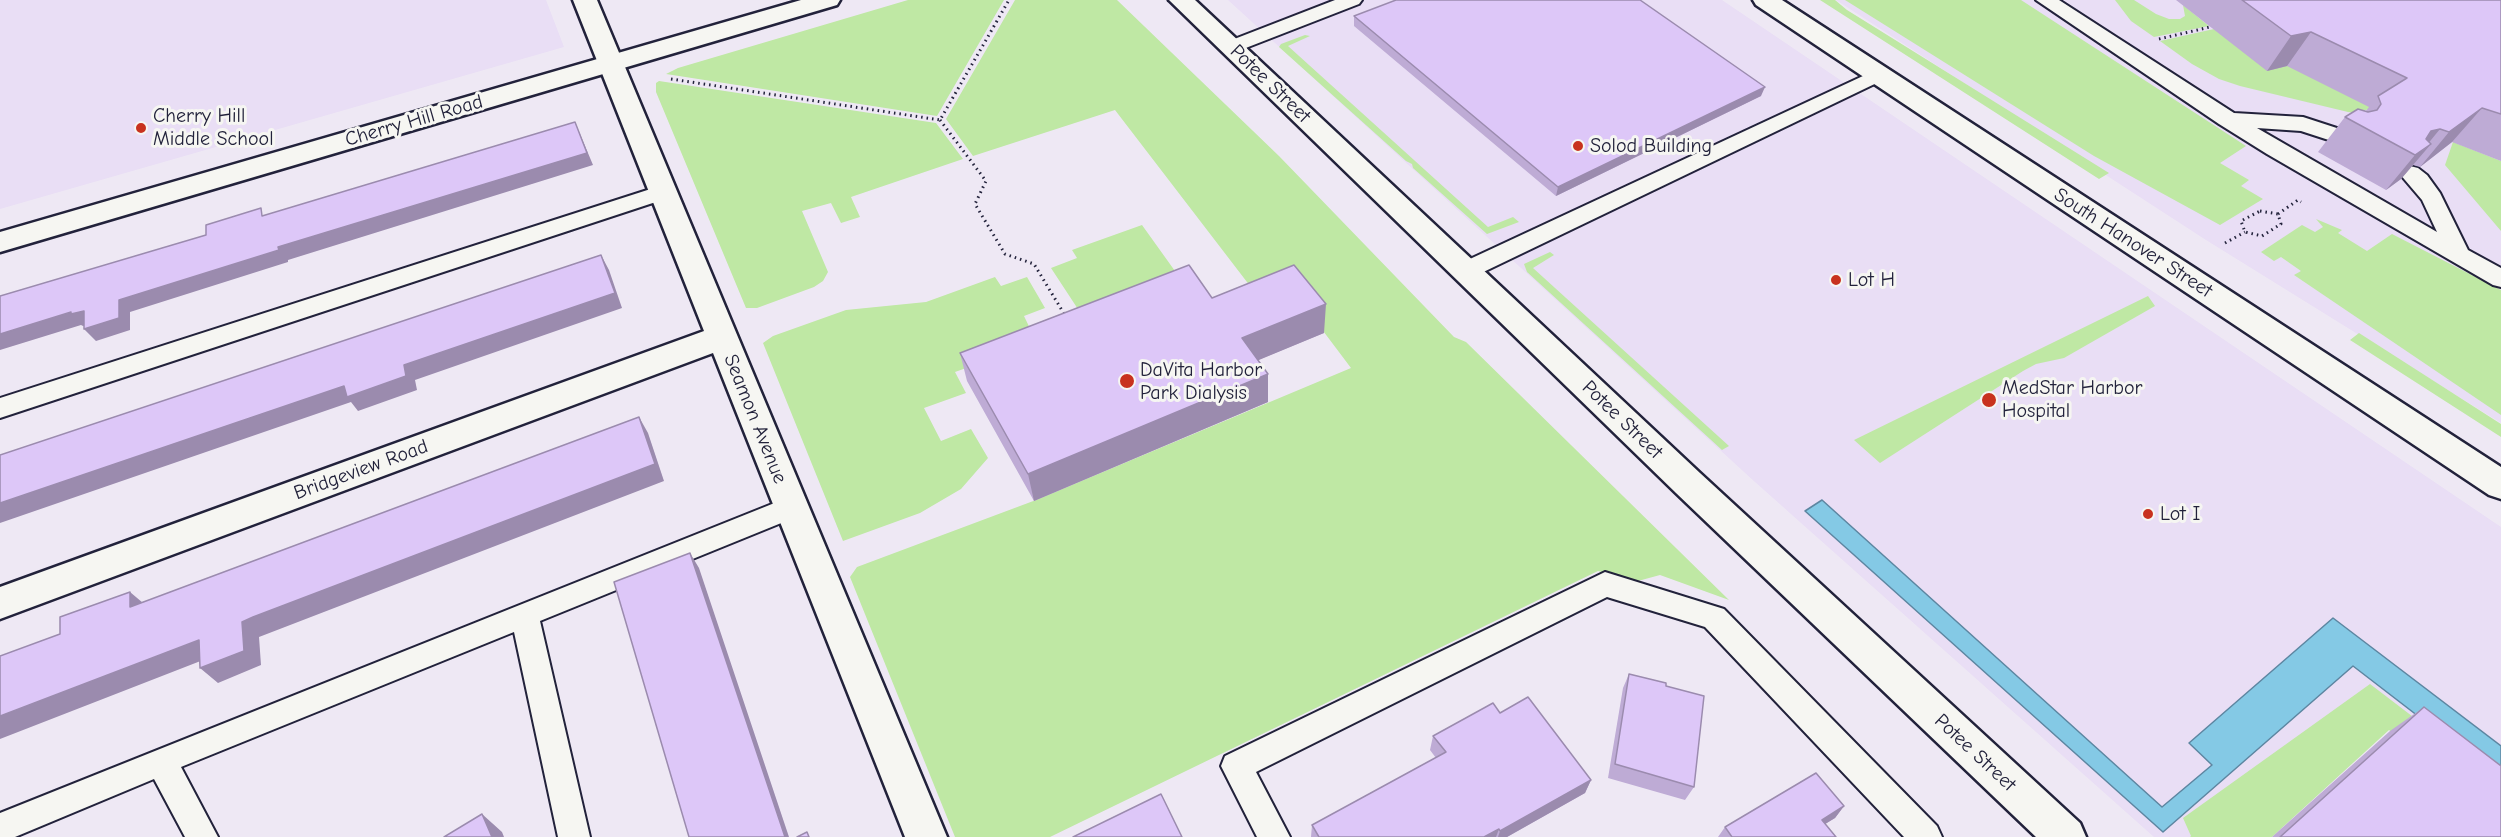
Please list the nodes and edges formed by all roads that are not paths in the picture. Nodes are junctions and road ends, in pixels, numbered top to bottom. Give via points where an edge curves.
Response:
1 (585, 0) edge
2 (828, 0) edge
3 (1181, 0) edge
4 (1352, 0) edge
5 (1765, 0) edge
6 (2060, 4) edge
7 (1231, 48) junction
8 (611, 63) junction
9 (1878, 75) junction
10 (2226, 118) junction
11 (2341, 137) dead end
12 (2410, 173) edge
13 (663, 192) junction
14 (0, 242) edge
15 (2459, 255) junction
16 (1466, 271) junction
17 (2501, 279) edge
18 (722, 338) junction
19 (0, 408) edge
20 (2501, 485) edge
21 (792, 507) junction
22 (0, 603) edge
23 (525, 616) junction
24 (161, 761) junction
25 (0, 828) edge
26 (202, 837) edge
27 (574, 837) edge
28 (927, 837) edge
29 (1274, 837) edge
30 (1926, 837) edge
31 (2065, 837) edge

1 - 8 street, Seamon Avenue
2 - 8 street, Cherry Hill Road
3 - 7 street, Potee Street
4 - 7 lane
5 - 9 street, South Hanover Street
6 - 10 lane
7 - 16 street, Potee Street
8 - 13 street, Seamon Avenue
8 - 14 street, Cherry Hill Road
9 - 16 lane
9 - 20 street, South Hanover Street
10 - 11 lane via 2303,124
10 - 15 lane
12 - 15 lane via 2432,198
13 - 18 street, Seamon Avenue
13 - 19 lane
15 - 17 lane
16 - 31 street, Potee Street
18 - 21 street, Seamon Avenue
18 - 22 street, Bridgeview Road
21 - 23 lane
21 - 28 street, Seamon Avenue
23 - 24 lane
23 - 27 lane
24 - 25 lane
24 - 26 lane
29 - 30 lane via 1236,766 1605,584 1714,618

